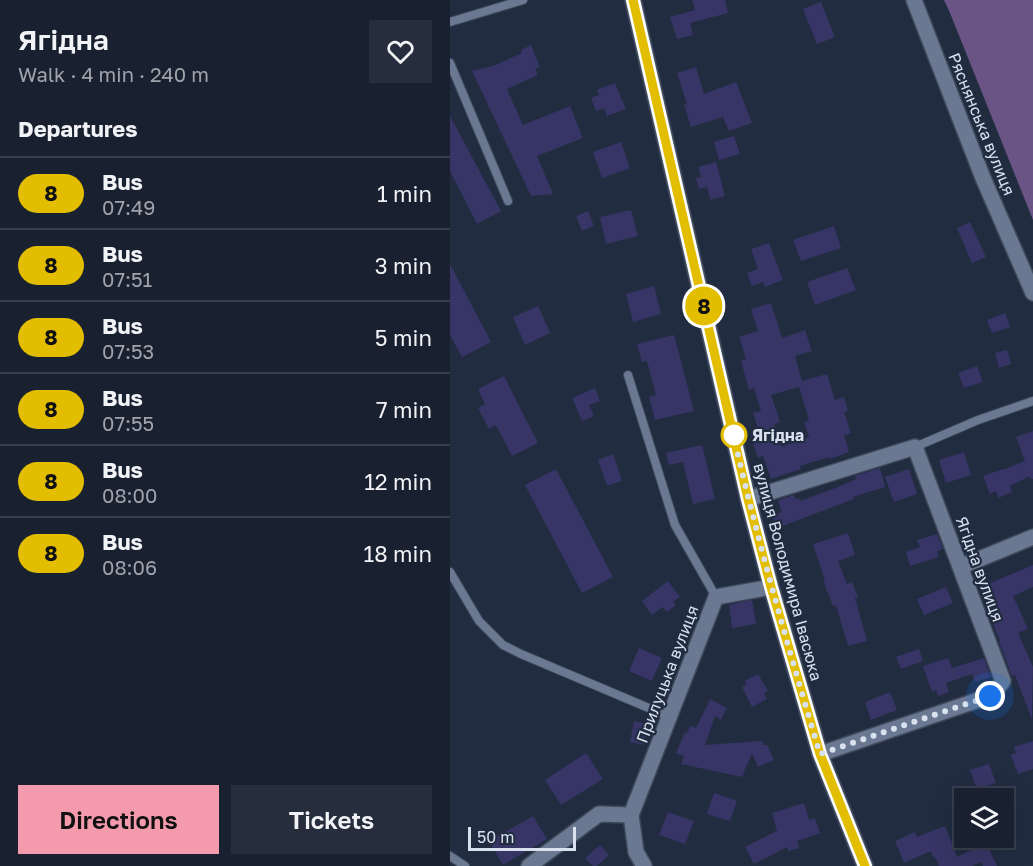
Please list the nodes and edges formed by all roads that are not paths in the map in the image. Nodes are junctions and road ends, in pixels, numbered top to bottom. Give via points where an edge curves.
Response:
1 (523, 0) edge
2 (633, 0) edge
3 (914, 0) edge
4 (450, 22) edge
5 (450, 63) edge
6 (508, 201) dead end
7 (1033, 293) edge
8 (628, 375) dead end
9 (1033, 401) edge
10 (915, 447) junction
11 (748, 499) junction
12 (1033, 537) edge
13 (960, 567) junction
14 (450, 572) edge
15 (771, 587) junction
16 (716, 597) junction
17 (669, 717) junction
18 (820, 754) junction
19 (632, 815) junction
20 (450, 856) edge
21 (465, 866) edge
22 (529, 866) edge
23 (644, 866) edge
24 (865, 866) edge

1 - 4 lane
2 - 11 street, вулиця Володимира Івасюка
3 - 7 street, Ряснянська вулиця via 983,178
5 - 6 lane
8 - 16 lane via 675,525
9 - 10 lane
10 - 11 street
10 - 13 street, Ягідна вулиця
11 - 15 street, вулиця Володимира Івасюка
12 - 13 street
13 - 18 street, Ягідна вулиця via 1003,681 990,696
14 - 17 lane via 479,621 503,645
15 - 16 street, Прилуцька вулиця
15 - 18 street, вулиця Володимира Івасюка
16 - 17 street, Прилуцька вулиця
17 - 19 street, Прилуцька вулиця
18 - 24 street, вулиця Володимира Івасюка
19 - 22 street via 599,814
19 - 23 street, Прилуцька вулиця via 636,852
20 - 21 lane

